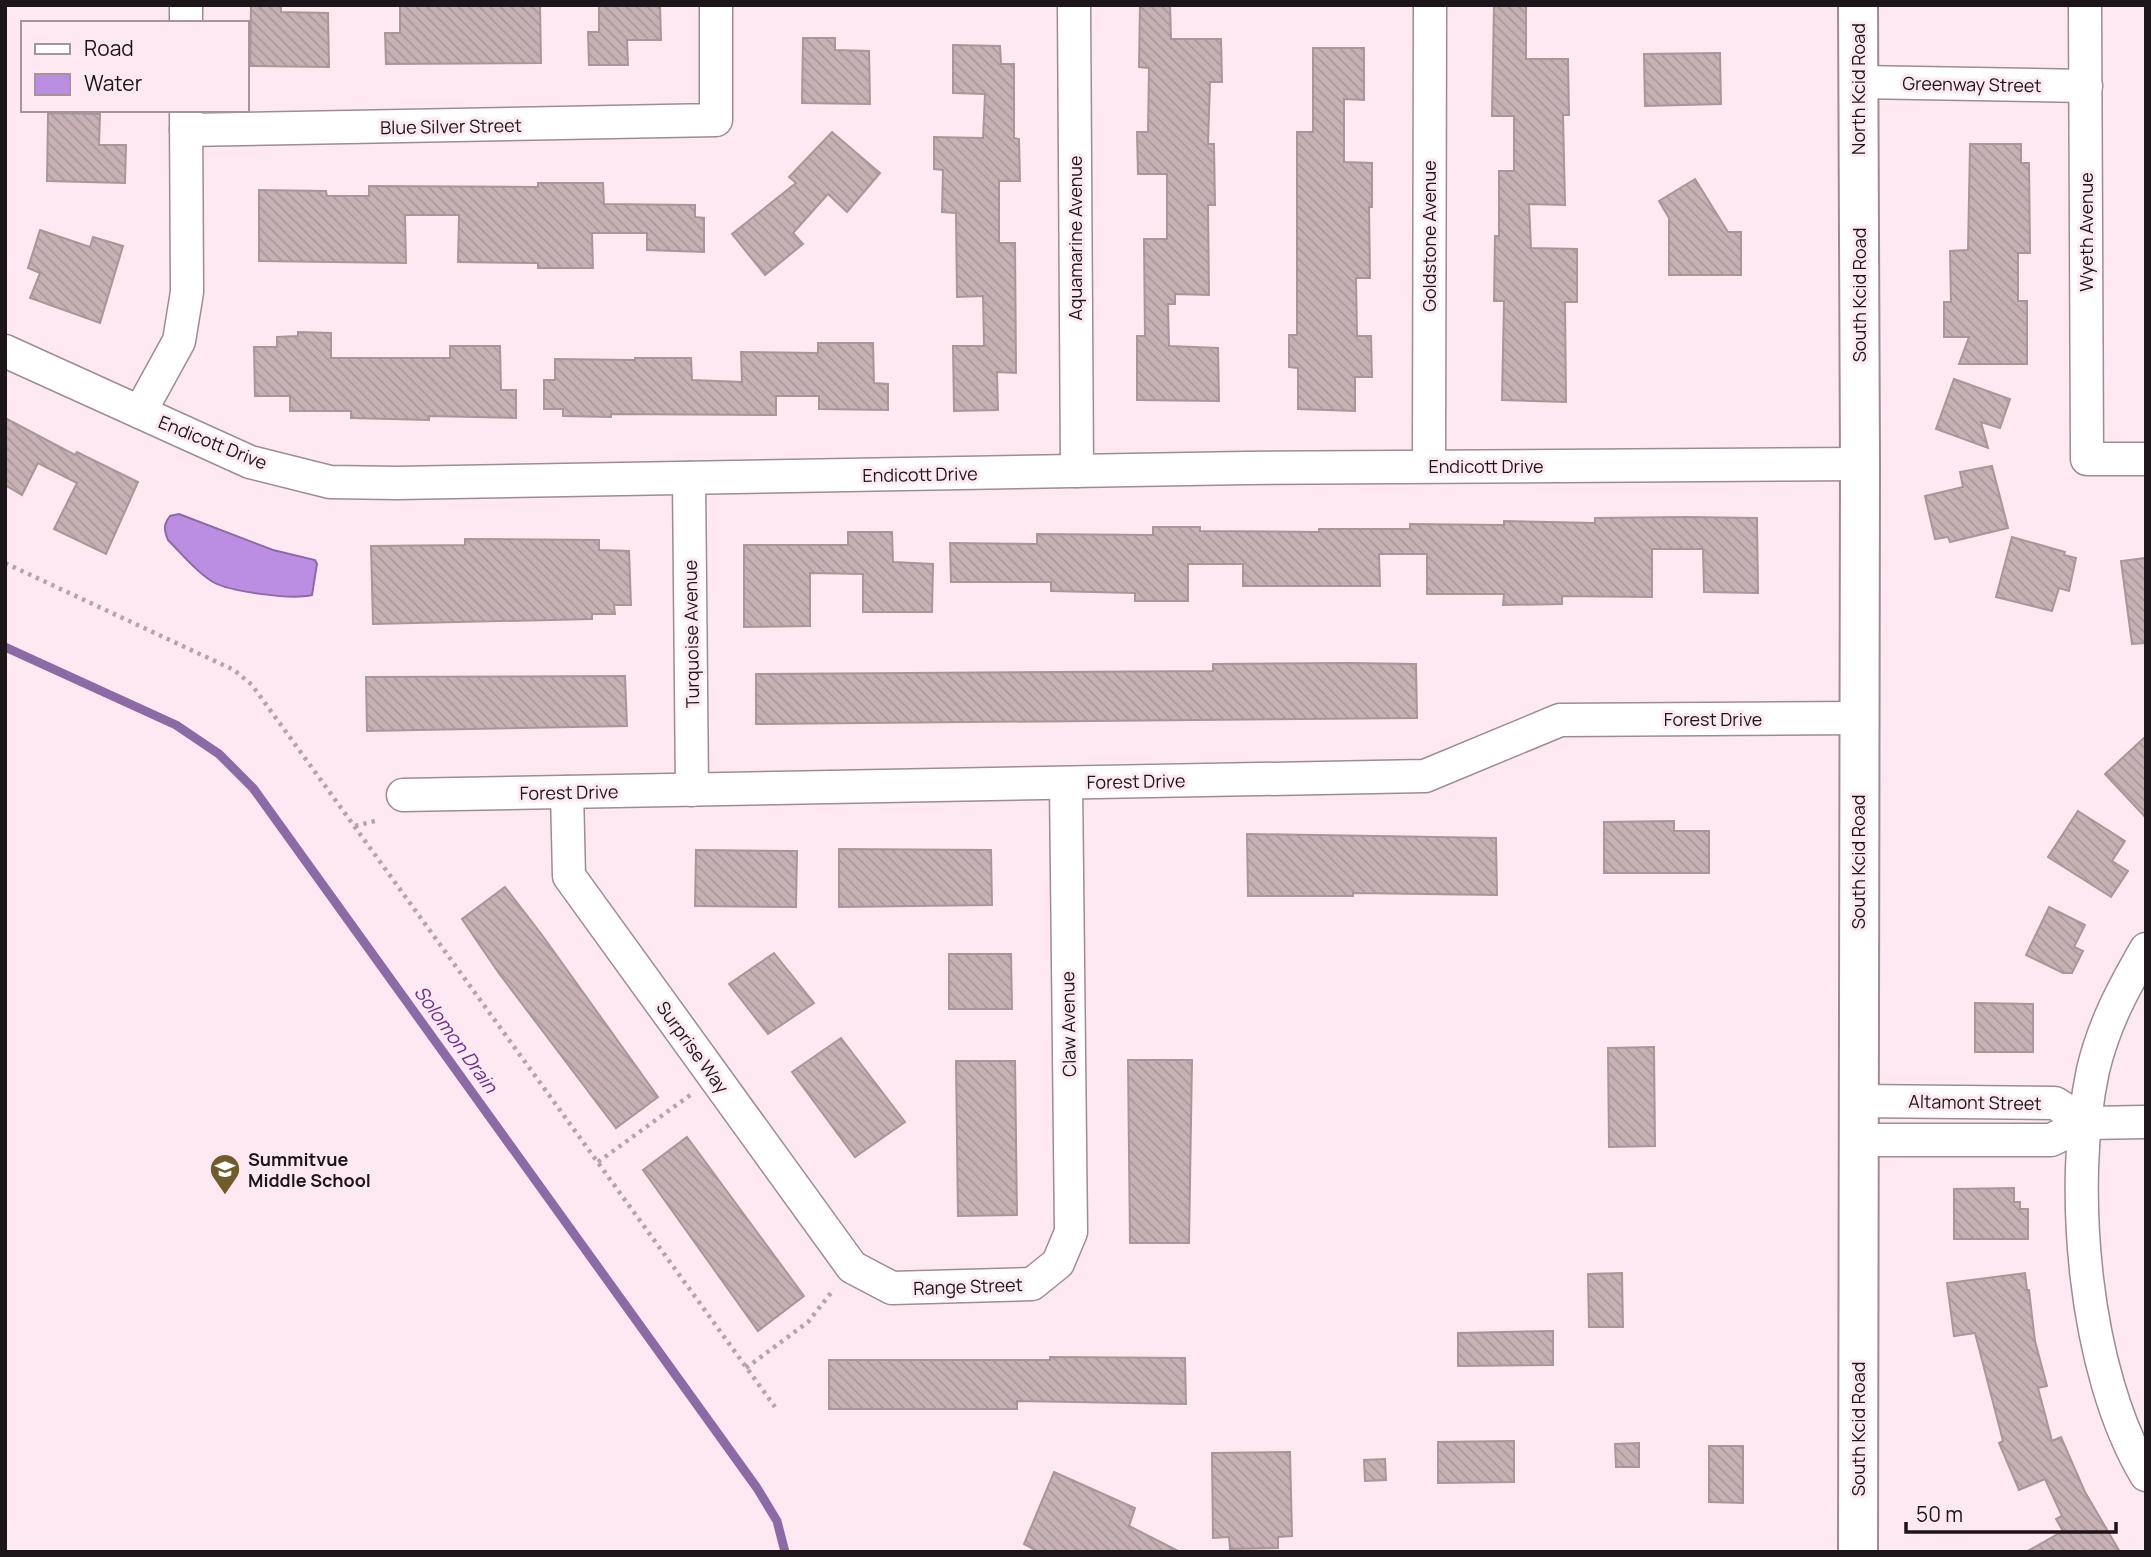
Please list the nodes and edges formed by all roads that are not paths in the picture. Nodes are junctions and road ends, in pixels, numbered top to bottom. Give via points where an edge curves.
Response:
1 (716, 5) edge
2 (1074, 5) edge
3 (1430, 5) edge
4 (1858, 5) edge
5 (2085, 5) edge
6 (1858, 82) junction
7 (2086, 86) junction
8 (186, 120) edge
9 (1859, 172) joint
10 (5, 351) edge
11 (140, 412) junction
12 (2146, 459) edge
13 (1860, 464) junction
14 (1429, 466) junction
15 (1077, 471) junction
16 (689, 478) junction
17 (1859, 719) junction
18 (1066, 782) junction
19 (692, 790) junction
20 (567, 792) junction
21 (403, 795) dead end
22 (2146, 949) edge
23 (1858, 1101) junction
24 (2146, 1122) edge
25 (2086, 1123) junction
26 (1858, 1140) junction
27 (1058, 1263) joint
28 (874, 1278) joint
29 (2146, 1475) edge
30 (1858, 1552) edge

1 - 8 street, Blue Silver Street via 716,120
2 - 15 street, Aquamarine Avenue
3 - 14 street, Goldstone Avenue
4 - 6 street, North Kcid Road
5 - 7 street, Wyeth Avenue
6 - 7 street, Greenway Street
6 - 9 street, North Kcid Road
7 - 12 street, Wyeth Avenue via 2087,459
8 - 11 street via 187,292 178,341
9 - 13 street, South Kcid Road
10 - 11 street, Endicott Drive
11 - 16 street, Endicott Drive via 250,462 330,482
13 - 14 street, Endicott Drive
13 - 17 street, South Kcid Road
14 - 15 street, Endicott Drive
15 - 16 street, Endicott Drive
16 - 19 street, Turquoise Avenue
17 - 18 street, Forest Drive via 1560,720 1425,776
17 - 23 street, South Kcid Road
18 - 19 street, Forest Drive
18 - 27 street, Claw Avenue via 1071,1232
19 - 20 street, Forest Drive
20 - 21 street, Forest Drive
20 - 28 street, Surprise Way via 569,876 852,1267
22 - 25 street via 2113,1006 2093,1070
23 - 25 street, Altamont Street via 2055,1103
23 - 26 street, South Kcid Road
24 - 25 street
25 - 26 street via 2051,1140
25 - 29 street via 2082,1201 2087,1281 2098,1348 2117,1414
26 - 30 street, South Kcid Road
27 - 28 street, Range Street via 1032,1284 892,1288

